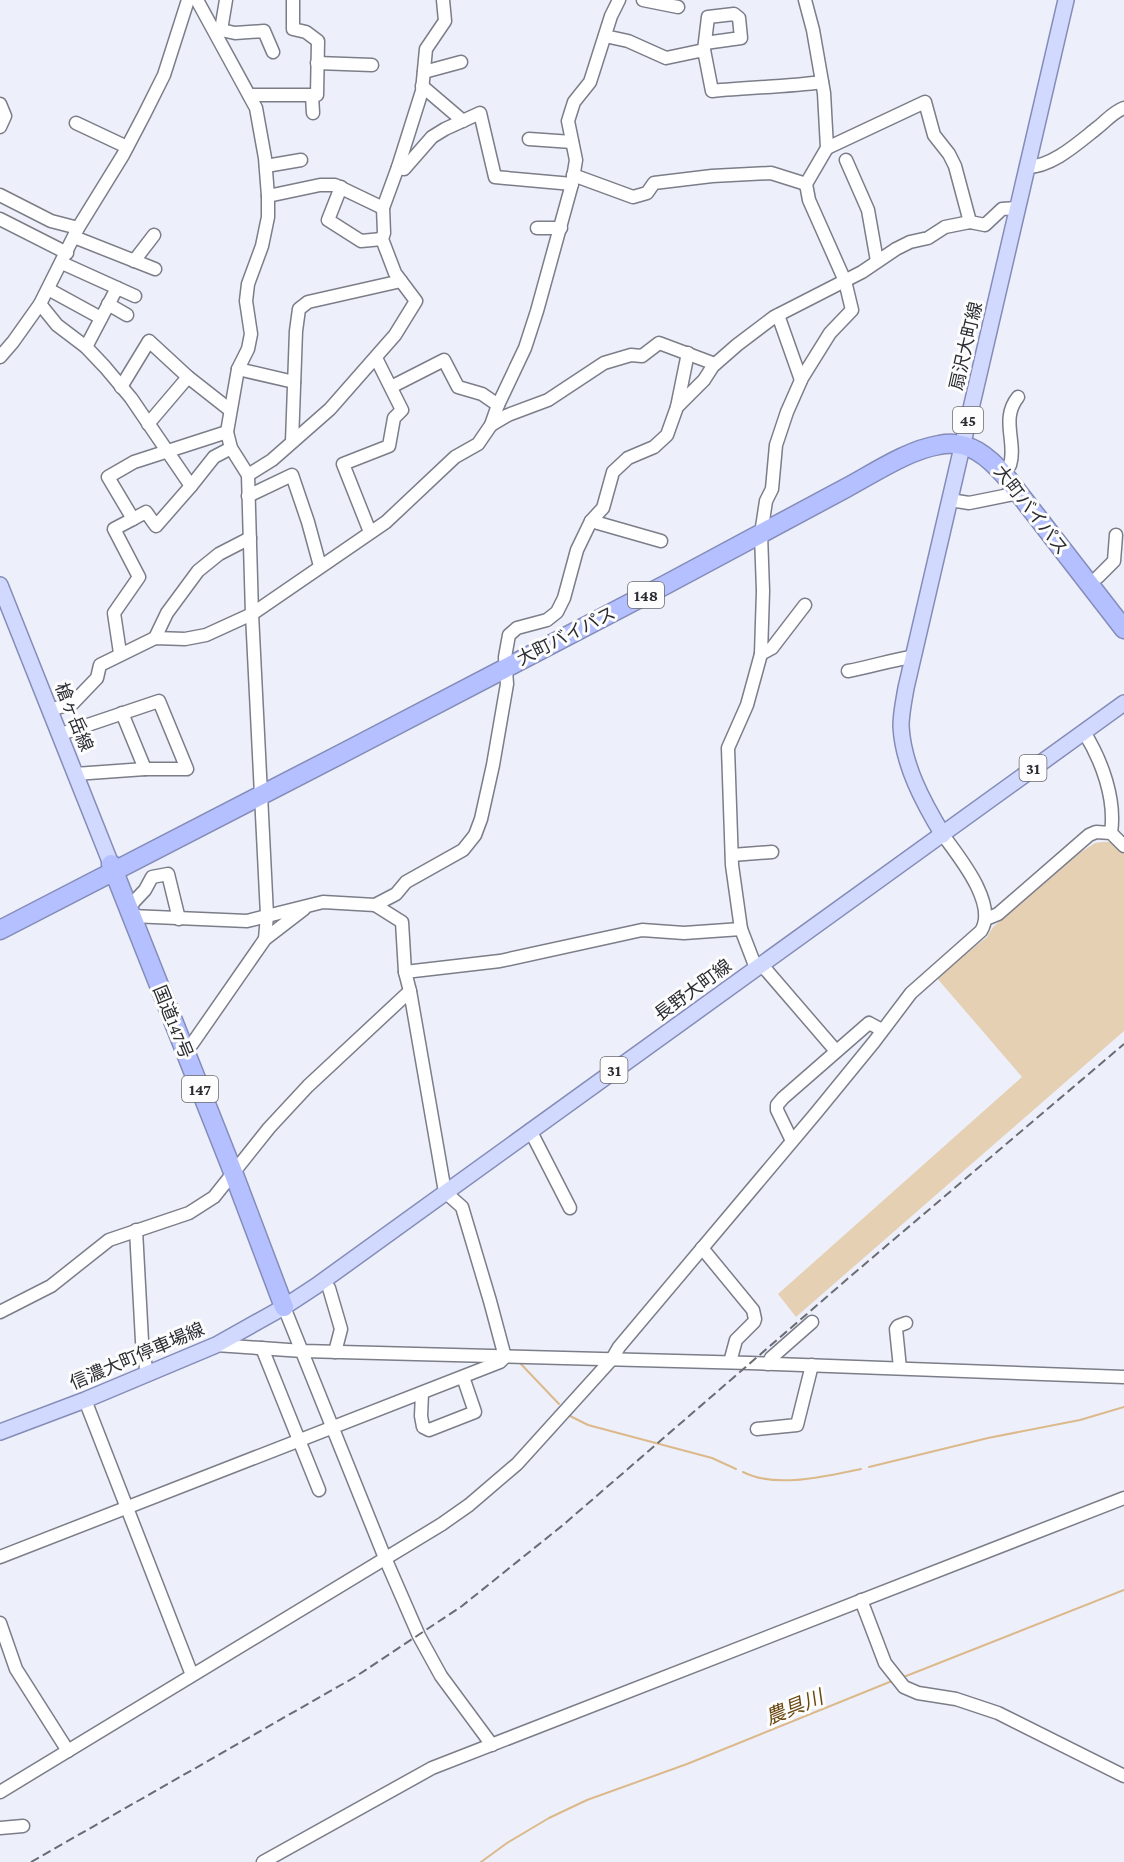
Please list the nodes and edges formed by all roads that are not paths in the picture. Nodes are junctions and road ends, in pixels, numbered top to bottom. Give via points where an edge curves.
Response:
1 (188, 0) edge
2 (196, 0) edge
3 (226, 0) edge
4 (293, 0) edge
5 (442, 0) edge
6 (619, 0) edge
7 (643, 0) edge
8 (805, 0) edge
9 (1066, 0) edge
10 (678, 7) dead end
11 (218, 32) junction
12 (605, 36) junction
13 (273, 52) dead end
14 (461, 62) dead end
15 (317, 63) junction
16 (372, 65) dead end
17 (424, 72) junction
18 (822, 82) junction
19 (422, 86) junction
20 (249, 95) junction
21 (312, 95) junction
22 (0, 104) edge
23 (1124, 108) edge
24 (313, 113) dead end
25 (463, 121) junction
26 (76, 123) dead end
27 (0, 127) edge
28 (529, 139) dead end
29 (572, 142) junction
30 (127, 147) junction
31 (827, 148) junction
32 (301, 160) dead end
33 (846, 160) dead end
34 (266, 166) junction
35 (398, 167) junction
36 (1027, 167) junction
37 (573, 179) junction
38 (806, 184) junction
39 (341, 187) junction
40 (0, 195) edge
41 (268, 196) junction
42 (382, 208) junction
43 (1017, 208) junction
44 (0, 219) edge
45 (970, 222) junction
46 (537, 228) dead end
47 (561, 228) junction
48 (76, 232) junction
49 (154, 235) dead end
50 (382, 239) junction
51 (64, 258) junction
52 (134, 261) junction
53 (877, 261) junction
54 (155, 269) dead end
55 (401, 281) junction
56 (845, 281) junction
57 (117, 288) junction
58 (48, 289) junction
59 (135, 296) dead end
60 (40, 304) junction
61 (108, 304) junction
62 (127, 315) dead end
63 (778, 315) junction
64 (101, 318) junction
65 (86, 347) junction
66 (688, 353) junction
67 (0, 357) edge
68 (376, 358) junction
69 (715, 364) junction
70 (238, 369) junction
71 (188, 377) junction
72 (801, 380) junction
73 (294, 382) junction
74 (121, 387) junction
75 (391, 387) junction
76 (1018, 397) dead end
77 (498, 405) junction
78 (677, 407) junction
79 (230, 410) junction
80 (148, 424) junction
81 (491, 425) junction
82 (227, 432) junction
83 (963, 440) junction
84 (292, 442) junction
85 (231, 448) junction
86 (168, 451) junction
87 (1010, 465) junction
88 (248, 475) junction
89 (191, 486) junction
90 (1019, 493) junction
91 (248, 496) junction
92 (950, 500) junction
93 (133, 519) junction
94 (591, 521) junction
95 (762, 528) junction
96 (370, 532) junction
97 (1116, 536) dead end
98 (249, 538) junction
99 (661, 541) dead end
100 (320, 566) junction
101 (1098, 578) junction
102 (0, 585) edge
103 (805, 605) dead end
104 (1124, 610) edge
105 (252, 614) junction
106 (1124, 629) edge
107 (155, 638) junction
108 (120, 654) junction
109 (761, 654) junction
110 (912, 657) junction
111 (506, 662) junction
112 (848, 671) dead end
113 (1124, 703) edge
114 (50, 710) junction
115 (122, 713) junction
116 (1083, 732) junction
117 (61, 734) junction
118 (145, 770) junction
119 (75, 774) junction
120 (260, 790) junction
121 (1111, 833) junction
122 (943, 835) junction
123 (1124, 846) edge
124 (772, 852) dead end
125 (732, 855) junction
126 (112, 868) junction
127 (375, 905) junction
128 (307, 907) junction
129 (130, 912) junction
130 (267, 915) junction
131 (0, 919) edge
132 (179, 919) junction
133 (986, 919) junction
134 (741, 929) junction
135 (0, 930) edge
136 (265, 939) junction
137 (759, 966) junction
138 (405, 972) junction
139 (411, 991) junction
140 (882, 1030) junction
141 (184, 1051) junction
142 (836, 1051) junction
143 (530, 1130) junction
144 (792, 1141) junction
145 (233, 1172) junction
146 (445, 1192) junction
147 (570, 1208) dead end
148 (136, 1230) junction
149 (702, 1248) junction
150 (329, 1288) dead end
151 (284, 1307) junction
152 (0, 1312) edge
153 (812, 1322) dead end
154 (906, 1323) dead end
155 (216, 1345) junction
156 (262, 1348) junction
157 (303, 1351) junction
158 (335, 1352) junction
159 (505, 1357) junction
160 (612, 1359) junction
161 (730, 1362) junction
162 (768, 1364) junction
163 (812, 1365) junction
164 (900, 1368) junction
165 (147, 1375) junction
166 (463, 1377) junction
167 (1124, 1377) edge
168 (422, 1393) junction
169 (85, 1400) junction
170 (333, 1428) junction
171 (757, 1429) dead end
172 (0, 1432) edge
173 (299, 1440) junction
174 (319, 1490) dead end
175 (1124, 1498) edge
176 (127, 1508) junction
177 (0, 1557) edge
178 (385, 1558) junction
179 (861, 1600) junction
180 (0, 1623) edge
181 (192, 1675) junction
182 (492, 1745) junction
183 (68, 1751) junction
184 (1124, 1776) edge
185 (0, 1791) edge
186 (23, 1826) dead end
187 (0, 1828) edge
188 (280, 1858) edge
189 (263, 1862) edge

1 - 30 street via 164,75
2 - 11 street
3 - 11 street
4 - 15 street via 292,29 306,32 318,41
5 - 17 street via 445,21 426,49
6 - 12 street
7 - 10 street
8 - 18 street
9 - 36 main road, 扇沢大町線 / 45
11 - 13 street via 264,31
11 - 20 street
12 - 18 street via 628,41 666,58 705,47 712,91
12 - 29 street via 590,82 571,110 568,121
14 - 17 street
15 - 16 street
15 - 21 street via 317,95
17 - 19 street
18 - 31 street
19 - 25 street
19 - 35 street
20 - 21 street
20 - 34 street via 256,108
21 - 24 street
22 - 27 street via 5,116
23 - 36 street via 1055,158 1040,166
25 - 35 street via 432,137 404,169
25 - 37 street via 480,113 495,177
26 - 30 street
28 - 29 street
29 - 37 street via 576,160
30 - 48 street
31 - 38 street
31 - 45 street via 925,102 934,135 955,166
32 - 34 street
33 - 53 street via 868,210
34 - 41 street
35 - 42 street
36 - 43 main road, 扇沢大町線 / 45
37 - 38 street via 633,197 647,193 654,183 741,174 771,173
37 - 47 street
38 - 56 street
39 - 41 street via 320,184
39 - 42 street
39 - 50 street via 328,220 361,241
40 - 48 street
41 - 70 street via 262,246 248,284 246,301 251,334
42 - 50 street
43 - 45 street via 1002,209 985,225
43 - 83 main road, 扇沢大町線 / 45
44 - 51 street
45 - 53 street via 945,227
46 - 47 street
47 - 77 street via 525,348
48 - 51 street
48 - 52 street
49 - 52 street
50 - 55 street
51 - 57 street
51 - 58 street
52 - 54 street
53 - 56 street
55 - 68 street via 416,301
55 - 73 street via 308,302 299,309
56 - 63 street
56 - 72 street via 852,310 830,333
57 - 59 street
57 - 61 street
58 - 60 street
58 - 64 street
60 - 65 street via 57,325
60 - 67 street
61 - 62 street
61 - 64 street
63 - 69 street
63 - 72 street
64 - 65 street
65 - 74 street
66 - 69 street
66 - 78 street
66 - 81 street via 659,343 642,356 604,363 548,400
68 - 75 street
68 - 84 street via 330,409
69 - 78 street
70 - 73 street
70 - 79 street
71 - 74 street via 149,341
71 - 79 street
71 - 80 street
72 - 95 street via 776,445 772,489
73 - 84 street
74 - 80 street
75 - 77 street via 444,360 458,387 482,394
75 - 96 street via 402,410 394,418 389,446 343,464
76 - 87 street via 1011,406
77 - 81 street
78 - 94 street via 667,435 654,447 628,458 613,472 603,508
79 - 82 street
80 - 86 street
81 - 96 street via 478,444 455,457 386,522
82 - 85 street
82 - 86 street
83 - 87 highway, 大町バイパス / 148 via 974,436
83 - 90 highway, 大町バイパス / 148 via 992,460
83 - 92 main road, 扇沢大町線 / 45
83 - 95 highway, 大町バイパス / 148 via 943,434 915,442
84 - 88 street
85 - 88 street
85 - 89 street via 213,457
86 - 89 street
86 - 93 street via 134,462 108,477
87 - 101 highway, 大町バイパス / 148
88 - 91 street
89 - 93 street via 156,526 146,512
90 - 92 street via 969,502
90 - 106 highway, 大町バイパス / 148
91 - 98 street
91 - 100 street via 292,475
92 - 110 main road, 扇沢大町線 / 45
93 - 108 street via 114,529 139,577 114,613
94 - 99 street
94 - 111 street via 557,612 547,620 513,630
95 - 109 street
95 - 111 highway, 大町バイパス / 148
96 - 100 street
97 - 101 street via 1114,561
98 - 105 street
98 - 107 street via 198,571 167,613
100 - 105 street
101 - 104 highway, 大町バイパス / 148
102 - 114 main road, 槍ヶ岳線
103 - 109 street via 772,648
105 - 107 street via 206,635
105 - 120 street
107 - 108 street
108 - 114 street via 100,665 97,678 73,703
109 - 125 street via 747,705 728,748
110 - 112 street
110 - 122 main road, 扇沢大町線 / 45 via 901,725 906,758 919,792
111 - 120 highway, 大町バイパス / 148
111 - 127 street via 507,684 493,765 475,836 463,850 405,882 396,894
113 - 116 main road, 長野大町線 / 31
114 - 117 main road, 槍ヶ岳線
115 - 117 street
115 - 118 street
115 - 118 street via 159,702 187,769
116 - 121 street via 1098,758 1108,788
116 - 122 main road, 長野大町線 / 31
117 - 119 main road, 槍ヶ岳線
118 - 119 street
119 - 126 main road, 槍ヶ岳線
120 - 126 highway, 大町バイパス / 148
120 - 130 street
121 - 123 street
121 - 133 street via 1089,835 999,914
122 - 133 street via 974,879
122 - 137 main road, 長野大町線 / 31
124 - 125 street
125 - 134 street
126 - 129 highway, 国道147号 / 147
126 - 131 highway
126 - 135 highway
127 - 128 street via 323,902
127 - 138 street via 402,922
128 - 130 street
128 - 136 street
129 - 132 street
129 - 132 street via 152,877 168,874
129 - 141 highway, 国道147号 / 147
130 - 132 street via 247,921
130 - 136 street
133 - 140 street via 981,931 911,993
134 - 137 street
134 - 138 street via 684,933 642,930 500,961
136 - 141 street
137 - 142 street
137 - 143 main road, 長野大町線 / 31
138 - 139 street
139 - 145 street via 308,1086
139 - 146 street
140 - 142 street via 869,1023
140 - 144 street
141 - 145 highway, 国道147号 / 147
142 - 144 street via 777,1105
143 - 146 main road, 長野大町線 / 31
143 - 147 street
144 - 149 street
145 - 148 street via 204,1205
145 - 151 highway, 国道147号 / 147
146 - 151 main road, 長野大町線 / 31
146 - 159 street via 462,1207
148 - 152 street via 109,1240 51,1286
148 - 165 street
149 - 160 street
149 - 161 street via 755,1315 754,1322 736,1340
150 - 158 street via 341,1329
151 - 155 main road, 信濃大町停車場線
151 - 157 street
153 - 162 street
154 - 164 street via 896,1329
155 - 156 street
155 - 165 main road, 信濃大町停車場線
156 - 157 street
156 - 173 street
157 - 158 street
157 - 170 street
158 - 159 street
159 - 160 street
159 - 166 street
160 - 161 street
160 - 178 street via 517,1464 489,1489 442,1524
161 - 162 street
162 - 163 street
163 - 164 street
163 - 171 street via 797,1425
164 - 167 street
165 - 169 main road, 信濃大町停車場線
166 - 168 street
166 - 168 street via 475,1412 429,1430 423,1427
168 - 170 street
169 - 172 main road, 信濃大町停車場線
169 - 176 street
170 - 173 street
170 - 178 street
173 - 174 street
173 - 176 street
175 - 179 street
176 - 177 street
176 - 181 street
178 - 181 street
178 - 182 street via 430,1656
179 - 182 street
179 - 184 street via 885,1663 904,1687 998,1713
180 - 183 street via 21,1679
181 - 183 street
182 - 188 street via 432,1768
183 - 185 street
186 - 187 street
188 - 189 street

